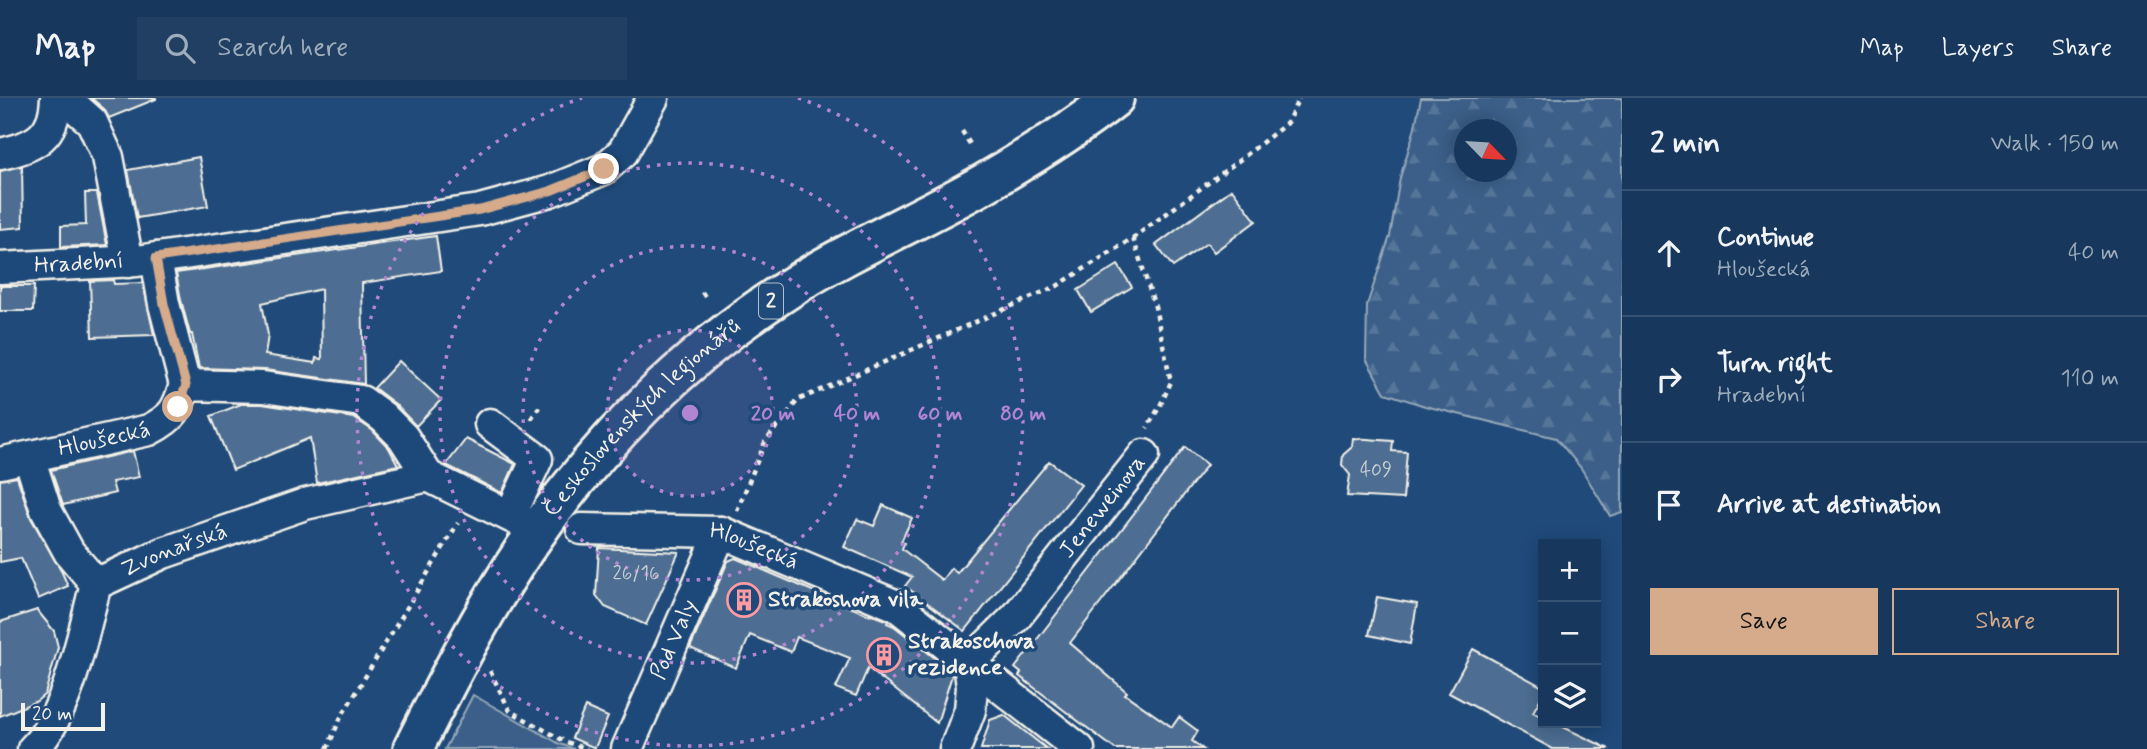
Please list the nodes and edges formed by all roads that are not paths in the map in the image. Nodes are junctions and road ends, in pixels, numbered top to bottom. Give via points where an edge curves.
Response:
1 (56, 98) edge
2 (65, 98) edge
3 (653, 98) edge
4 (1114, 98) edge
5 (0, 154) edge
6 (139, 255) junction
7 (0, 268) edge
8 (186, 385) junction
9 (490, 424) dead end
10 (1144, 455) road end
11 (29, 457) junction
12 (0, 463) edge
13 (428, 476) junction
14 (524, 523) junction
15 (582, 528) dead end
16 (721, 531) junction
17 (96, 583) junction
18 (969, 663) junction
19 (33, 749) edge
20 (413, 749) edge
21 (627, 749) edge
22 (955, 749) edge
23 (1079, 749) edge

1 - 5 street via 55,113 43,137
2 - 6 street via 92,122
3 - 6 street, Hradební via 623,152 604,169 550,191 457,214
4 - 14 main road, Československých legionářů / 2 via 1078,127 989,181 878,238 748,316 649,398 588,468
6 - 7 street, Hradební
6 - 8 street via 164,304
8 - 11 street, Hloušecká via 178,407 149,430
8 - 13 street via 263,387 361,401 402,437
9 - 14 street, Československých legionářů via 537,459
10 - 18 street, Jeneweinova via 1016,617
11 - 12 street, Hloušecká
11 - 17 street via 46,510 69,552
13 - 14 street
13 - 17 street, Zvonařská via 305,503 163,553
14 - 20 main road, Československých legionářů / 2 via 483,616
15 - 16 street, Hloušecká
16 - 18 street, Hloušecká via 897,606
16 - 21 street, Pod Valy
17 - 19 street, Zvonařská via 66,691
18 - 22 street via 970,710
18 - 23 street, Hloušecká

